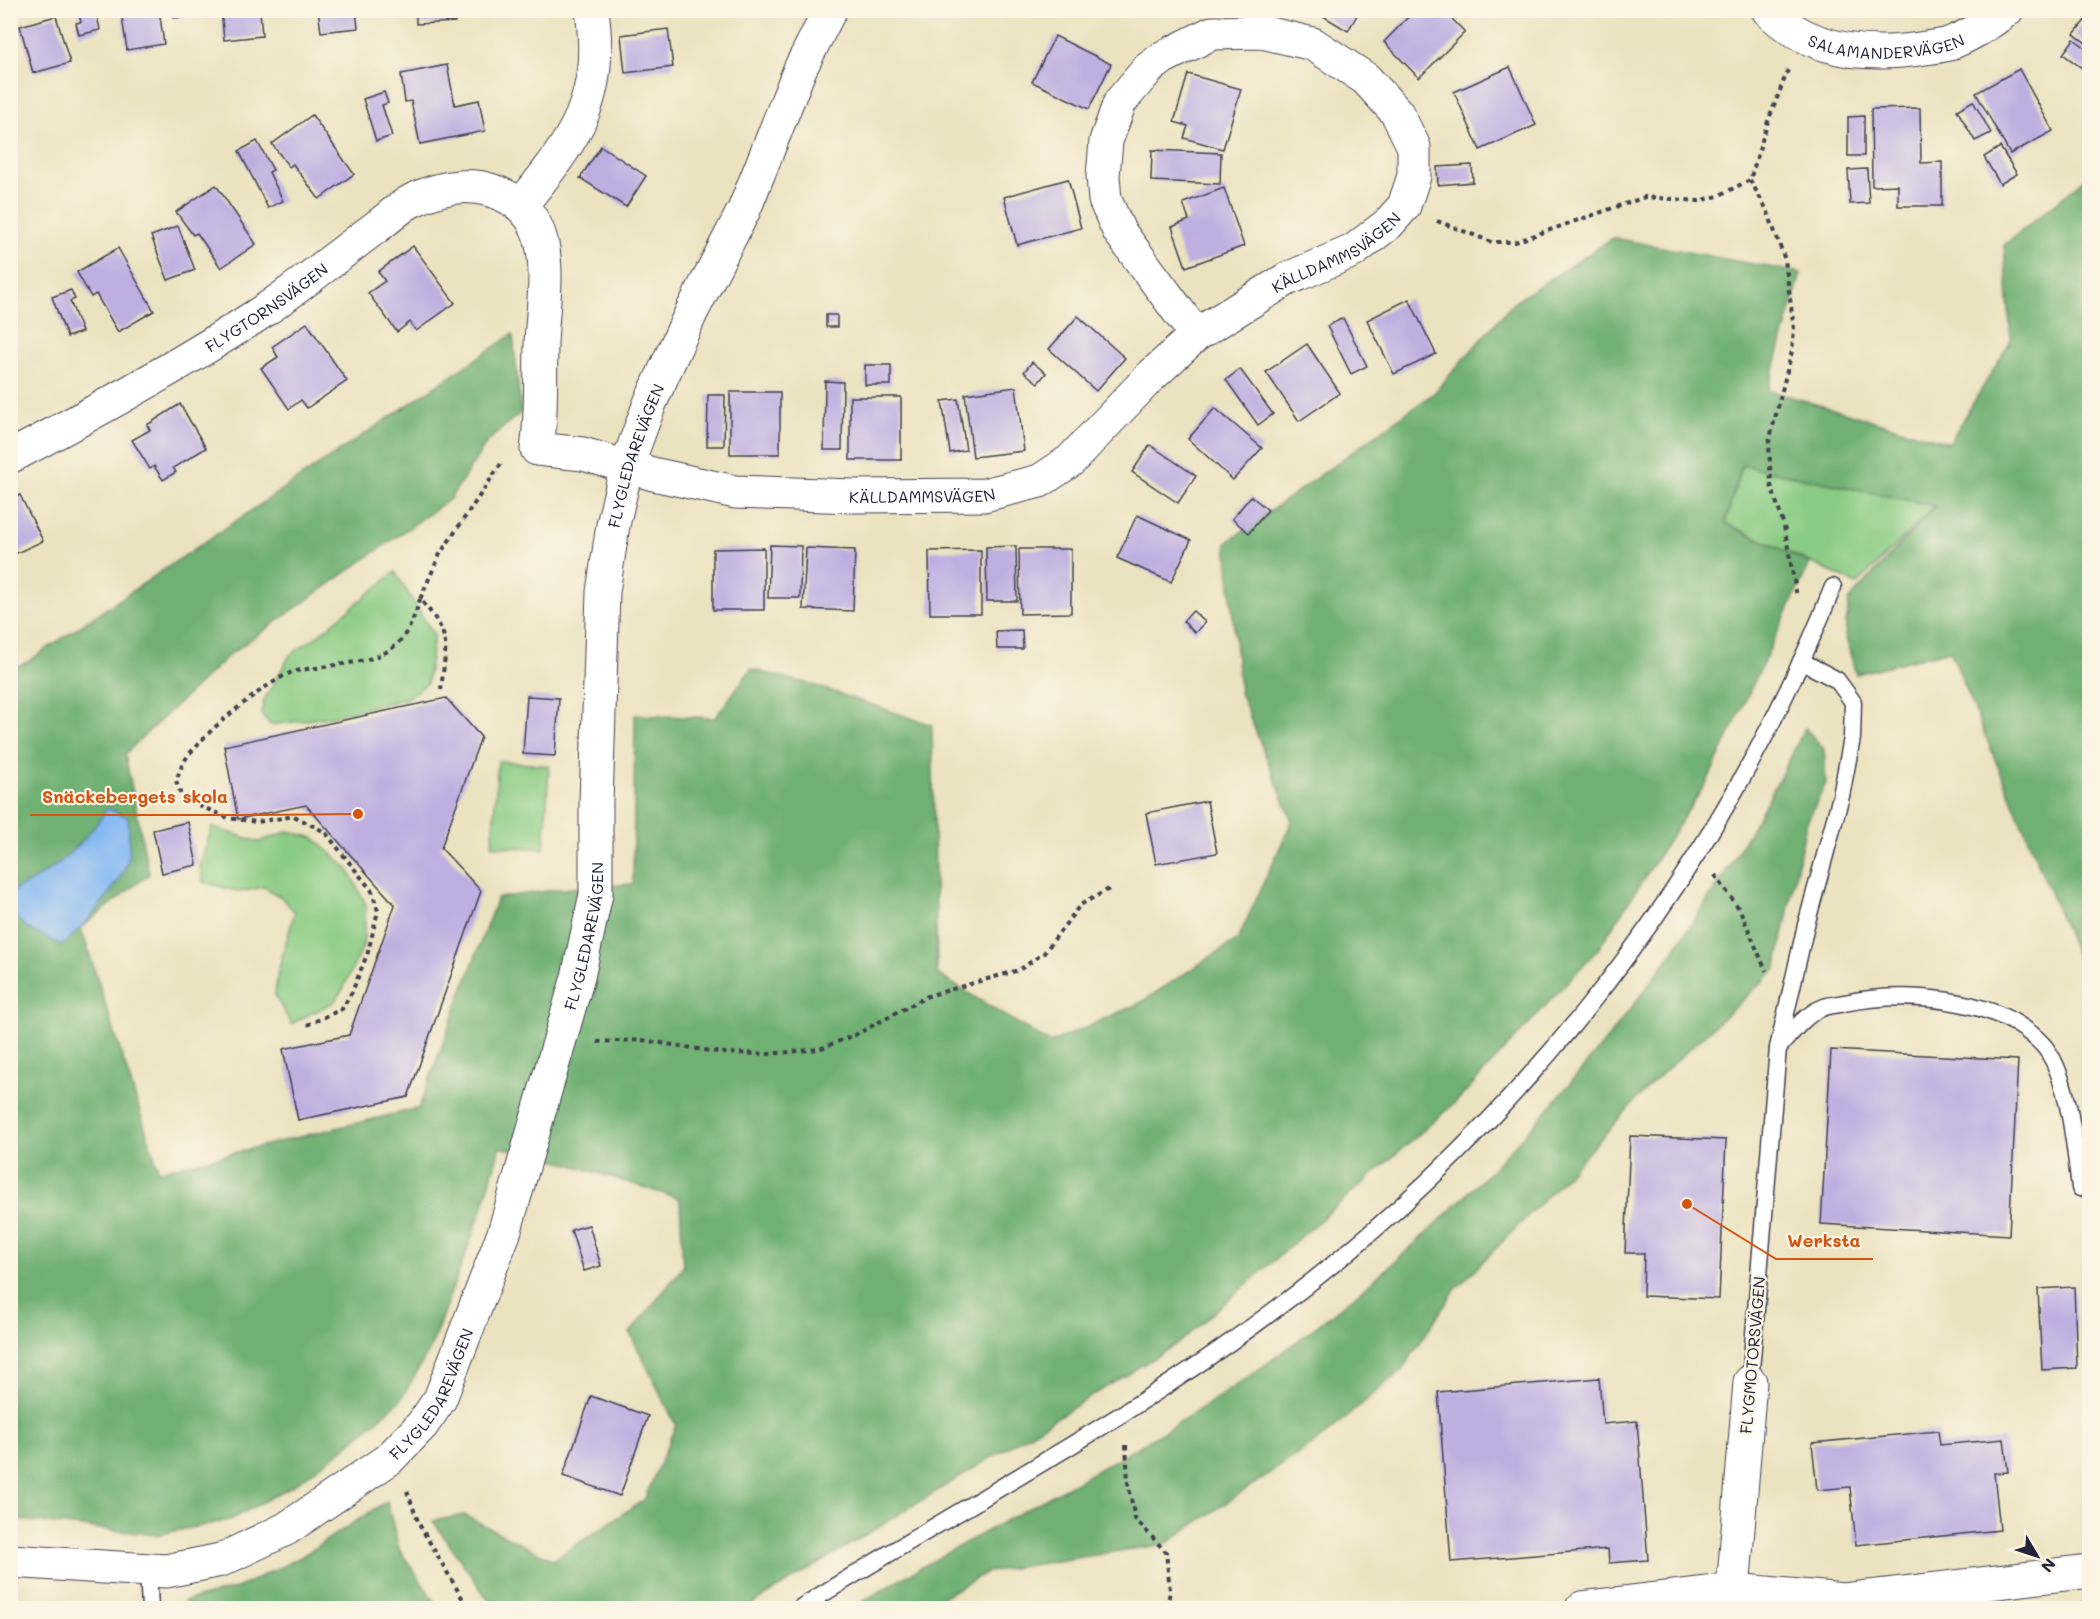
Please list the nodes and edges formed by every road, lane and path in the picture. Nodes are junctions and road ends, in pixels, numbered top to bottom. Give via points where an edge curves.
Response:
1 (592, 10) edge
2 (830, 10) edge
3 (1768, 10) edge
4 (2007, 10) edge
5 (1802, 36) junction
6 (1750, 180) junction
7 (522, 204) junction
8 (1404, 206) junction
9 (1196, 335) junction
10 (10, 457) edge
11 (627, 465) junction
12 (488, 482) dead end
13 (1833, 587) dead end
14 (420, 599) junction
15 (1817, 627) junction
16 (1801, 661) junction
17 (441, 690) dead end
18 (1699, 852) junction
19 (1112, 888) dead end
20 (1769, 977) dead end
21 (307, 1025) dead end
22 (589, 1042) dead end
23 (1778, 1048) junction
24 (2080, 1188) dead end
25 (1750, 1382) joint
26 (1125, 1411) junction
27 (389, 1459) junction
28 (10, 1561) edge
29 (147, 1570) junction
30 (2090, 1571) edge
31 (1733, 1590) junction
32 (150, 1608) edge
33 (468, 1608) edge
34 (800, 1608) edge
35 (1167, 1608) edge
36 (1582, 1608) edge

1 - 7 street via 596,46 593,88 577,130
2 - 11 street, FLYGLEDAREVÄGEN via 800,69 744,210 650,403
3 - 5 street, SALAMANDERVÄGEN
4 - 5 street, SALAMANDERVÄGEN via 1949,44 1900,52 1823,46
5 - 6 path via 1767,124
6 - 8 path via 1699,201 1645,197 1515,242 1492,242
6 - 15 path via 1767,210 1785,260 1794,329 1769,442 1771,485 1784,526 1798,602
7 - 10 street, FLYGTORNSVÄGEN via 475,185 446,189 409,202 263,311 115,402
7 - 11 street via 537,226 543,244 546,291 541,351 542,417 537,449 583,454
8 - 9 street, KÄLLDAMMSVÄGEN via 1353,251 1287,279
8 - 9 street, KÄLLDAMMSVÄGEN via 1414,176 1414,147 1397,113 1366,79 1313,44 1262,32 1212,33 1164,57 1149,68 1120,102 1106,141 1105,200 1119,231
9 - 11 street, KÄLLDAMMSVÄGEN via 1150,377 1071,461 1040,481 984,495 735,492
11 - 27 street, FLYGLEDAREVÄGEN via 603,592 596,894 578,977 504,1233 456,1361 440,1399 422,1425
12 - 14 path via 440,554
13 - 15 lane
14 - 17 path via 436,617 448,642
14 - 21 path via 414,621 398,645 374,659 292,672 263,688 208,735 185,760 176,781 182,798 228,819 257,822 294,816 325,832 372,891 378,911 368,952 351,992 342,1009
15 - 16 lane
16 - 18 lane via 1725,810
16 - 23 lane, FLYGMOTORSVÄGEN via 1837,680 1853,702 1852,738
18 - 20 path via 1740,910
18 - 26 lane via 1605,989 1548,1057 1425,1185 1347,1254 1270,1314
19 - 22 path via 1080,905 1044,953 1019,970 928,996 855,1035 819,1048 769,1054 723,1053 642,1040
23 - 24 lane via 1822,1008 1869,998 1934,998 1996,1013 2043,1044 2058,1068 2073,1132
23 - 25 lane, FLYGMOTORSVÄGEN
25 - 31 street, FLYGMOTORSVÄGEN
26 - 34 lane
26 - 35 path via 1128,1482 1135,1519 1166,1552 1170,1591
27 - 29 street, FLYGLEDAREVÄGEN via 286,1529 247,1550 190,1567
27 - 33 path via 419,1524
28 - 29 street, FLYGLEDAREVÄGEN
29 - 32 lane
30 - 31 street via 1844,1600
31 - 36 street

